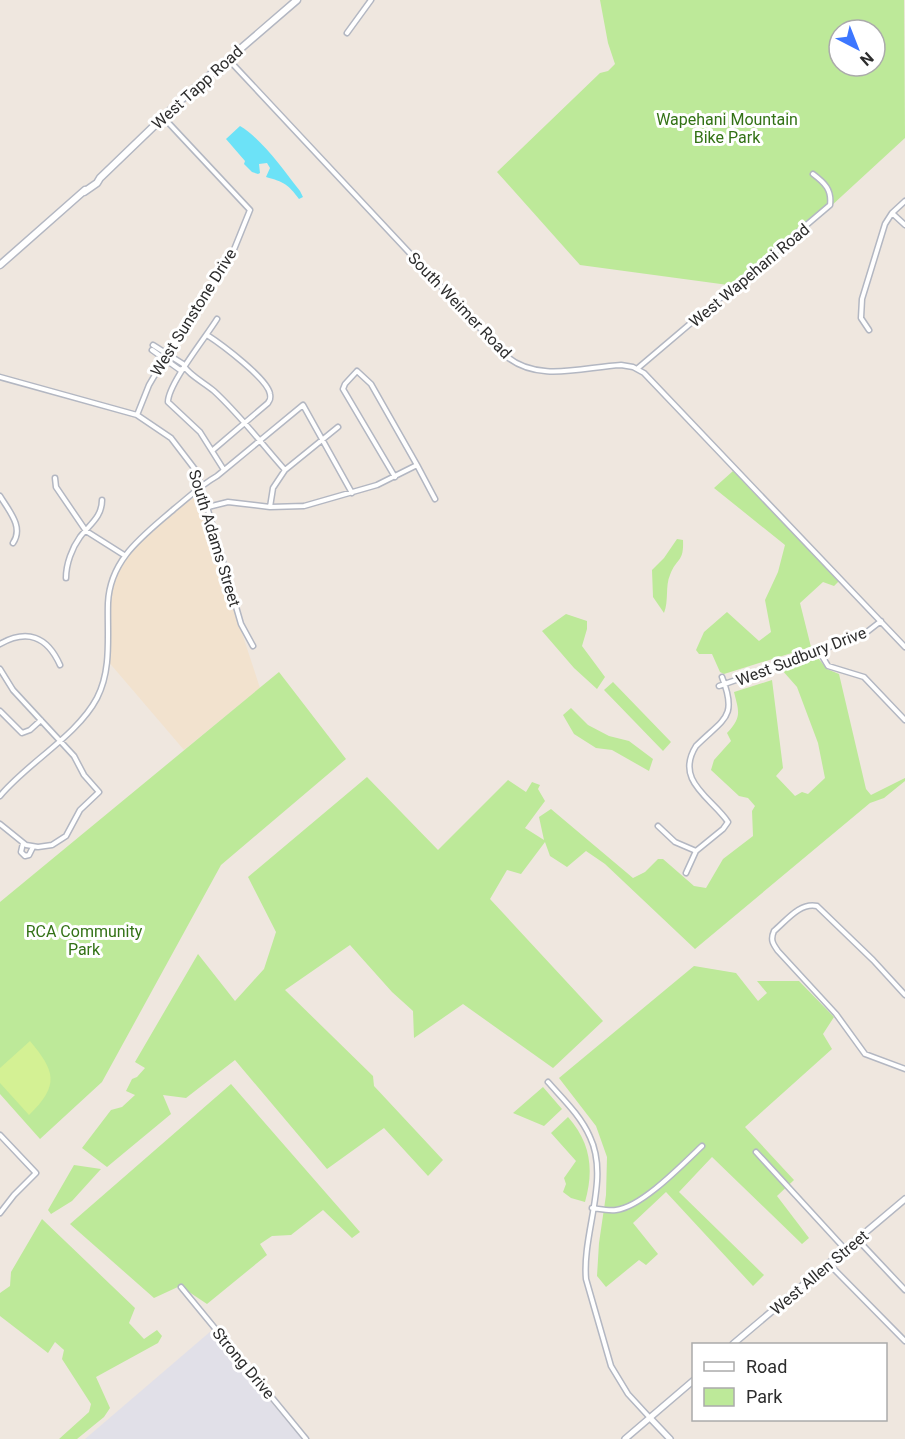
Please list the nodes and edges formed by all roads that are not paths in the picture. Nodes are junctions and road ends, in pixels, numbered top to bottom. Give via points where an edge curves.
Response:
1 (297, 0) edge
2 (371, 0) edge
3 (347, 33) dead end
4 (227, 59) junction
5 (163, 117) junction
6 (813, 174) dead end
7 (905, 201) edge
8 (892, 213) junction
9 (905, 225) edge
10 (0, 265) edge
11 (217, 319) dead end
12 (869, 330) dead end
13 (207, 335) junction
14 (152, 347) dead end
15 (166, 356) junction
16 (185, 368) junction
17 (638, 368) junction
18 (0, 377) edge
19 (137, 415) junction
20 (244, 423) junction
21 (338, 427) dead end
22 (322, 439) junction
23 (259, 441) junction
24 (213, 450) junction
25 (417, 465) junction
26 (224, 470) junction
27 (285, 470) junction
28 (395, 477) junction
29 (55, 478) dead end
30 (201, 485) junction
31 (352, 493) junction
32 (0, 496) edge
33 (435, 499) dead end
34 (102, 500) dead end
35 (208, 507) junction
36 (270, 507) junction
37 (86, 531) junction
38 (14, 543) dead end
39 (124, 555) junction
40 (66, 578) dead end
41 (881, 621) junction
42 (0, 644) edge
43 (253, 646) dead end
44 (905, 647) edge
45 (819, 651) junction
46 (60, 665) dead end
47 (0, 669) edge
48 (722, 677) dead end
49 (725, 684) junction
50 (719, 686) dead end
51 (0, 711) edge
52 (41, 720) junction
53 (905, 720) edge
54 (59, 740) junction
55 (0, 796) edge
56 (0, 824) edge
57 (658, 826) dead end
58 (23, 843) junction
59 (33, 847) junction
60 (696, 851) junction
61 (686, 873) dead end
62 (905, 995) edge
63 (905, 1069) edge
64 (548, 1082) dead end
65 (0, 1135) edge
66 (702, 1146) dead end
67 (756, 1152) dead end
68 (905, 1199) edge
69 (592, 1208) junction
70 (1, 1210) edge
71 (857, 1239) junction
72 (845, 1249) junction
73 (828, 1263) junction
74 (181, 1287) dead end
75 (905, 1290) edge
76 (905, 1341) edge
77 (734, 1343) edge
78 (692, 1381) edge
79 (651, 1419) junction
80 (306, 1439) edge
81 (625, 1439) edge
82 (670, 1439) edge

1 - 4 main road, West Tapp Road
2 - 3 street
4 - 5 main road, West Tapp Road
4 - 17 street, South Weimer Road via 511,360 538,371 621,365
5 - 10 main road, West Tapp Road via 96,184
5 - 15 street, West Sunstone Drive via 250,210 233,252
6 - 17 street, West Wapehani Road via 827,186 830,206
7 - 8 street
8 - 9 street
8 - 12 street via 860,306 861,318
11 - 13 street
13 - 16 street
13 - 20 street via 251,370 269,391 270,399
14 - 15 street
15 - 16 street
15 - 19 street, West Sunstone Drive
16 - 20 street via 227,403
16 - 24 street via 168,402 193,423
17 - 41 street
18 - 19 street, South Adams Street
19 - 30 street, South Adams Street via 171,438 190,460
20 - 23 street
20 - 24 street
21 - 22 street
22 - 23 street via 303,405
22 - 27 street
22 - 31 street
23 - 26 street
23 - 27 street
24 - 26 street
25 - 28 street
25 - 28 street via 371,384 357,371 344,389
25 - 33 street
26 - 30 street
27 - 36 street via 273,489
28 - 31 street
29 - 37 street via 56,487
30 - 35 street, South Adams Street
30 - 39 street
31 - 36 street via 304,506
32 - 38 street via 18,528
34 - 37 street via 100,514
35 - 36 street via 228,502
35 - 43 street, South Adams Street via 241,624
37 - 39 street
37 - 40 street via 75,545
39 - 54 street via 109,595 103,683 87,714
41 - 44 street
41 - 45 street, West Sudbury Drive via 863,635
42 - 46 street via 30,635 50,649
45 - 49 street, West Sudbury Drive
45 - 53 street via 828,666 868,681
47 - 52 street via 13,690
48 - 49 street
49 - 50 street, West Sudbury Drive
49 - 60 street via 729,713 696,746 689,765 698,790 728,822
51 - 52 street via 22,733
52 - 54 street
54 - 55 street
54 - 59 street via 99,792 82,808 63,839
56 - 58 street
57 - 60 street via 675,842
58 - 59 street
58 - 59 street via 21,850 25,856 31,854
60 - 61 street
62 - 63 street via 813,905 801,908 774,931 774,946 836,1014 865,1054
64 - 69 street via 591,1139 597,1181
65 - 70 street via 36,1173
66 - 69 street via 667,1180 631,1205 615,1210
67 - 72 street
68 - 71 street, West Allen Street
69 - 79 street via 585,1271 603,1344 622,1386
71 - 72 street, West Allen Street
71 - 75 street
72 - 73 street, West Allen Street
73 - 76 street
73 - 77 street, West Allen Street
74 - 80 street, Strong Drive
78 - 79 street
79 - 81 street
79 - 82 street

